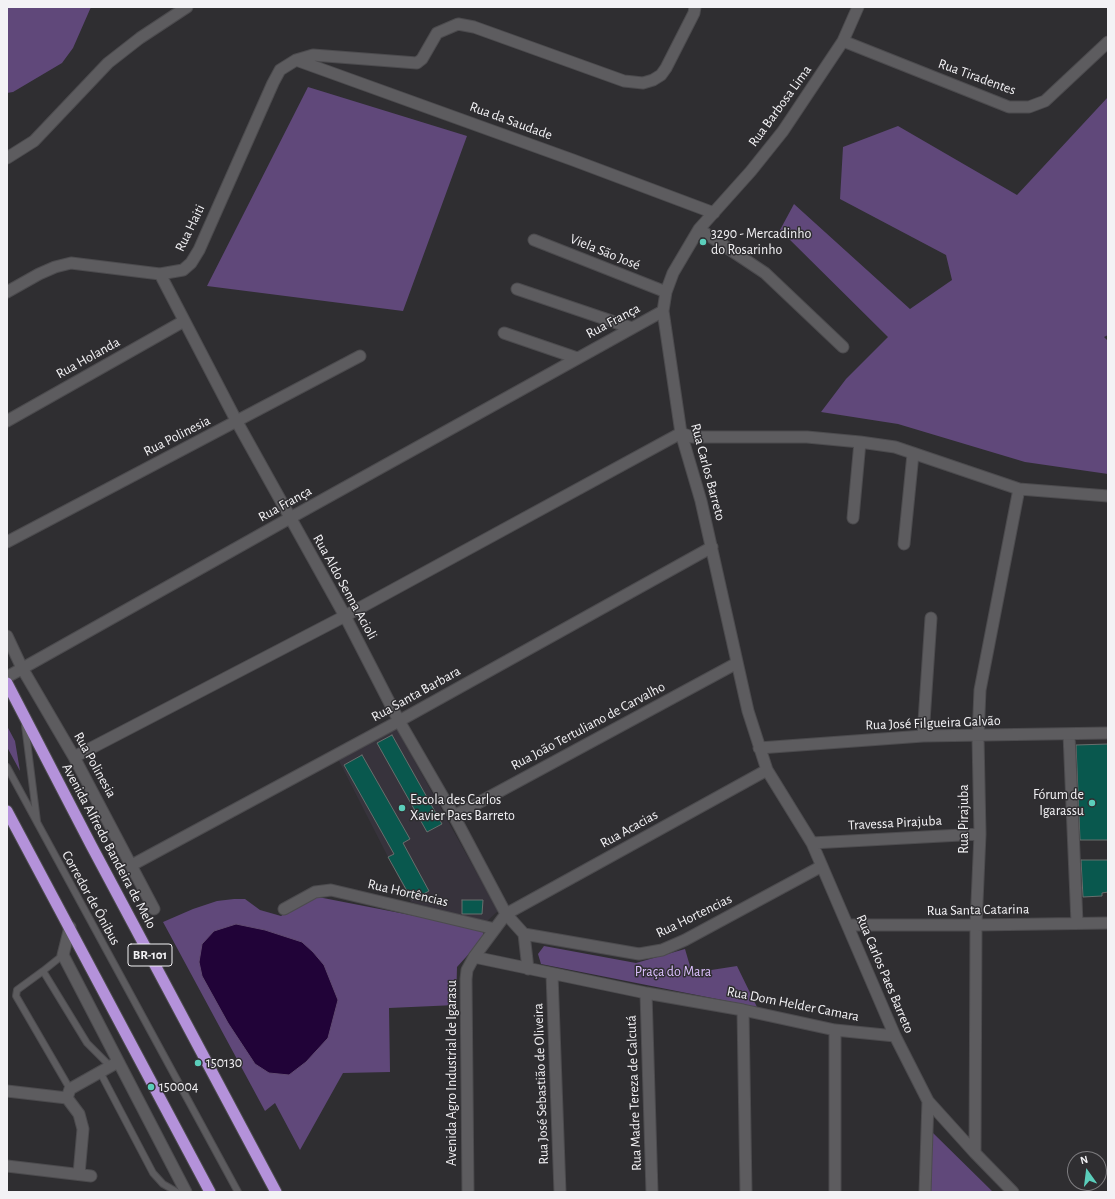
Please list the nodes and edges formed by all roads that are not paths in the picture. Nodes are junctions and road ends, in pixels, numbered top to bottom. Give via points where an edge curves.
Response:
1 (187, 7) edge
2 (695, 7) edge
3 (858, 7) edge
4 (843, 41) junction
5 (1108, 42) edge
6 (296, 60) junction
7 (7, 158) edge
8 (714, 213) junction
9 (699, 229) junction
10 (534, 240) dead end
11 (160, 274) junction
12 (517, 289) dead end
13 (7, 292) edge
14 (666, 292) junction
15 (663, 311) junction
16 (184, 321) junction
17 (632, 328) junction
18 (504, 333) dead end
19 (843, 347) dead end
20 (360, 356) dead end
21 (577, 358) junction
22 (7, 421) edge
23 (237, 422) junction
24 (681, 433) junction
25 (860, 442) junction
26 (913, 454) junction
27 (1019, 489) junction
28 (1108, 496) edge
29 (290, 518) junction
30 (852, 518) dead end
31 (7, 542) edge
32 (904, 544) dead end
33 (712, 547) junction
34 (345, 616) junction
35 (930, 618) dead end
36 (7, 636) edge
37 (737, 663) junction
38 (22, 668) junction
39 (7, 677) edge
40 (7, 683) edge
41 (24, 716) junction
42 (399, 721) junction
43 (1108, 733) edge
44 (1069, 734) junction
45 (923, 736) junction
46 (978, 737) junction
47 (759, 748) junction
48 (74, 757) junction
49 (7, 767) edge
50 (767, 770) junction
51 (7, 811) edge
52 (454, 816) junction
53 (38, 827) junction
54 (980, 834) junction
55 (812, 843) junction
56 (132, 865) junction
57 (822, 866) junction
58 (154, 909) dead end
59 (284, 909) dead end
60 (506, 914) junction
61 (1077, 923) junction
62 (1108, 923) edge
63 (848, 925) junction
64 (976, 926) junction
65 (70, 927) junction
66 (495, 929) junction
67 (524, 934) junction
68 (63, 956) junction
69 (474, 956) junction
70 (528, 969) junction
71 (43, 970) junction
72 (552, 974) junction
73 (646, 993) junction
74 (743, 1010) junction
75 (835, 1030) junction
76 (894, 1036) junction
77 (114, 1064) junction
78 (100, 1072) junction
79 (7, 1092) edge
80 (69, 1093) junction
81 (928, 1102) junction
82 (975, 1154) junction
83 (7, 1166) edge
84 (79, 1174) junction
85 (91, 1176) dead end
86 (177, 1192) edge
87 (186, 1192) edge
88 (210, 1192) edge
89 (238, 1192) edge
90 (276, 1192) edge
91 (468, 1192) edge
92 (560, 1192) edge
93 (652, 1192) edge
94 (746, 1192) edge
95 (835, 1192) edge
96 (925, 1192) edge
97 (1014, 1192) edge

1 - 7 street via 108,63 34,140
2 - 6 street via 666,68 657,78 643,83 624,81 474,27 458,24 437,33 417,63 313,56
3 - 4 street, Rua Barbosa Lima
4 - 5 street, Rua Tiradentes via 1009,107 1023,108 1045,101
4 - 8 street, Rua Barbosa Lima via 783,131
6 - 8 street, Rua da Saudade
6 - 11 street, Rua Haiti via 280,70 273,83 191,263 183,270
8 - 9 street, Rua Carlos Barreto
9 - 14 street, Rua Carlos Barreto via 673,273
9 - 19 street via 765,273
10 - 14 street, Viela São José
11 - 13 street, Rua Haiti via 71,263 44,271
11 - 16 street, Rua Aldo Senna Acioli
12 - 17 street
14 - 15 street, Rua Carlos Barreto
15 - 17 street, Rua França
15 - 24 street, Rua Carlos Barreto
16 - 22 street, Rua Holanda
16 - 23 street, Rua Aldo Senna Acioli
17 - 21 street, Rua França
18 - 21 street, Rua França
20 - 23 street, Rua Polinesia
21 - 29 street, Rua França
23 - 29 street, Rua Aldo Senna Acioli
23 - 31 street, Rua Polinesia
24 - 25 street via 692,437 808,437
24 - 33 street, Rua Carlos Barreto
24 - 34 street
25 - 26 street via 895,447
25 - 30 street
26 - 27 street
26 - 32 street
27 - 28 street
27 - 46 street, Rua Pirajuba via 980,690
29 - 34 street, Rua Aldo Senna Acioli
29 - 38 street, Rua França
33 - 37 street, Rua Carlos Barreto
33 - 42 street, Rua Santa Barbara
34 - 42 street, Rua Aldo Senna Acioli
34 - 48 street
35 - 45 street
36 - 38 street, Rua Polinesia
37 - 47 street, Rua Carlos Barreto
37 - 52 street, Rua João Tertuliano de Carvalho
38 - 39 street, Rua França
38 - 48 street, Rua Polinesia
40 - 41 highway, Avenida Alfredo Bandeira de Melo / BR-101
41 - 53 lane, Corredor de Ônibus
41 - 90 highway, Avenida Alfredo Bandeira de Melo / BR-101
42 - 52 street, Rua Aldo Senna Acioli
42 - 56 street, Rua Santa Barbara
43 - 44 street, Rua José Filgueira Galvão
44 - 46 street, Rua José Filgueira Galvão
44 - 61 street
45 - 46 street, Rua José Filgueira Galvão
45 - 47 street, Rua José Filgueira Galvão
46 - 54 street, Rua Pirajuba
47 - 50 street, Rua Carlos Paes Barreto
48 - 56 street, Rua Polinesia
49 - 53 lane, Corredor de Ônibus
50 - 55 street, Rua Carlos Paes Barreto
50 - 60 street, Rua Acacias
51 - 65 highway
52 - 60 street, Rua Aldo Senna Acioli
53 - 89 lane, Corredor de Ônibus
54 - 55 street, Travessa Pirajuba
54 - 64 street, Rua Pirajuba
55 - 57 street, Rua Carlos Paes Barreto
56 - 58 street, Rua Polinesia
57 - 63 street, Rua Carlos Paes Barreto
57 - 67 street, Rua Hortencias via 686,940 662,950 639,954
59 - 66 street, Rua Hortências via 315,892 331,890
60 - 66 street, Avenida Agro Industrial de Igarasu
60 - 67 street
61 - 62 street, Rua Santa Catarina
61 - 64 street, Rua Santa Catarina
63 - 64 street, Rua Santa Catarina
63 - 76 street, Rua Carlos Paes Barreto
64 - 82 street, Rua Pirajuba
65 - 68 street
65 - 88 highway
66 - 69 street, Avenida Agro Industrial de Igarasu
67 - 70 street
68 - 71 lane
68 - 77 street
69 - 70 street, Rua Dom Helder Camara
69 - 91 street, Avenida Agro Industrial de Igarasu via 467,970 466,979
70 - 72 street, Rua Dom Helder Camara
71 - 77 lane via 87,1044
71 - 80 lane via 16,990 16,996
72 - 73 street, Rua Dom Helder Camara
72 - 92 street, Rua José Sebastião de Oliveira
73 - 74 street, Rua Dom Helder Camara
73 - 93 street, Rua Madre Tereza de Calcutá
74 - 75 street, Rua Dom Helder Camara
74 - 94 street
75 - 76 street, Rua Dom Helder Camara
75 - 95 street
76 - 81 street, Rua Carlos Paes Barreto
77 - 78 street
77 - 87 street
78 - 80 street
78 - 86 lane via 157,1180
79 - 80 street
80 - 84 street via 82,1122
81 - 82 street, Rua Carlos Paes Barreto
81 - 96 street
82 - 97 street, Rua Carlos Paes Barreto
83 - 84 street
84 - 85 street

